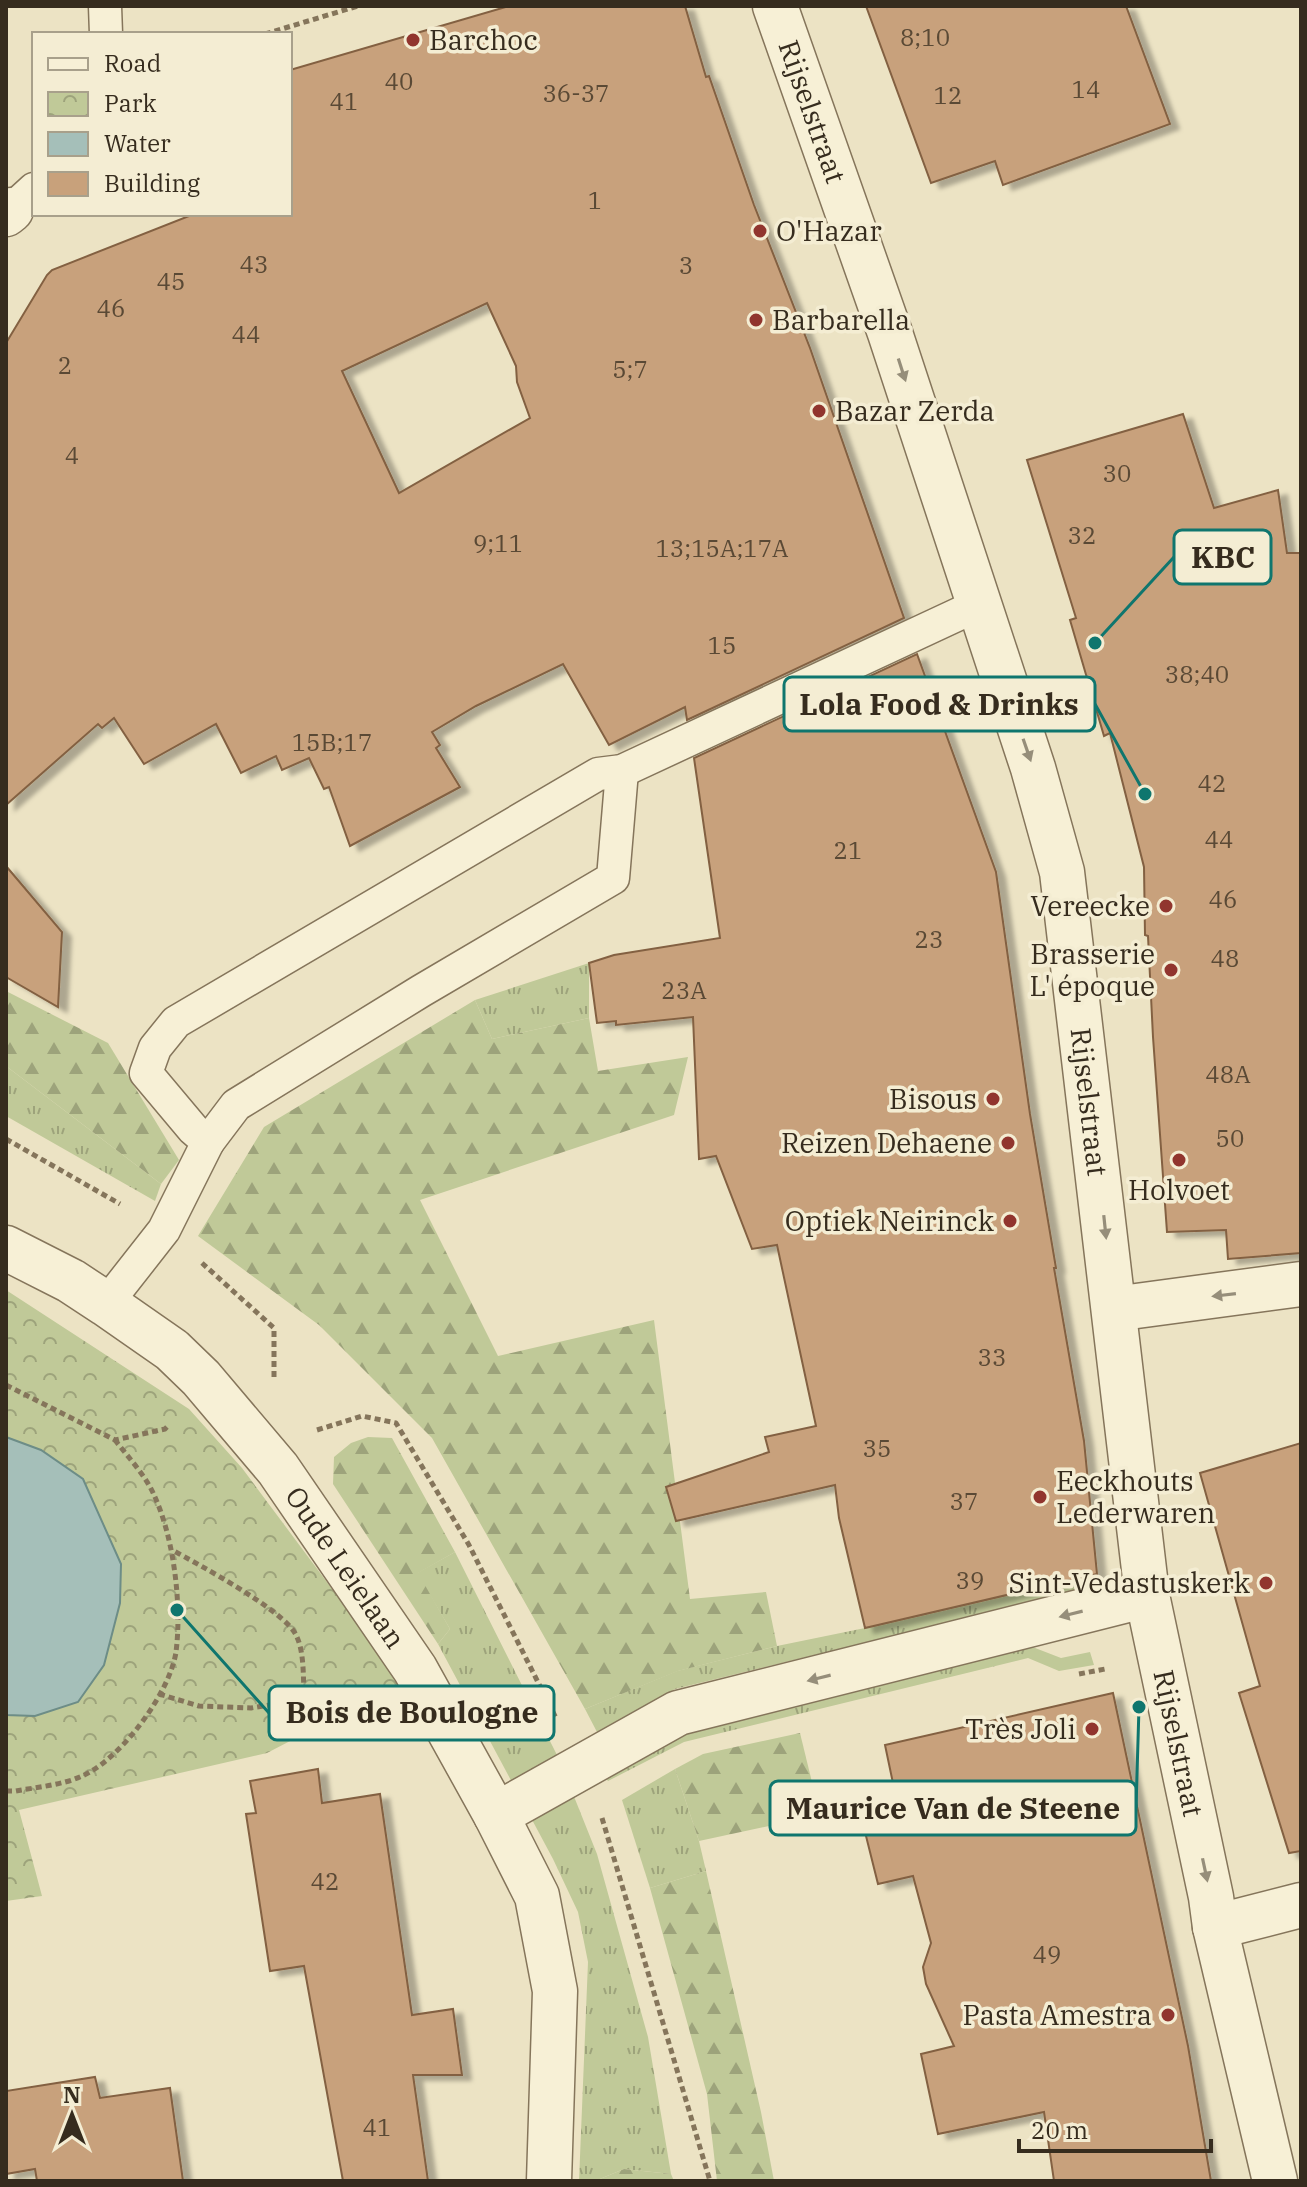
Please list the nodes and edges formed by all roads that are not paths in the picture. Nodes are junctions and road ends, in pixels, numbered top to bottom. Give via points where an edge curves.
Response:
1 (105, 6) edge
2 (775, 6) edge
3 (106, 32) edge
4 (978, 605) junction
5 (622, 771) junction
6 (208, 1142) junction
7 (6, 1248) edge
8 (1301, 1284) edge
9 (106, 1304) junction
10 (1114, 1309) junction
11 (1147, 1595) junction
12 (496, 1815) junction
13 (1301, 1905) edge
14 (1215, 1927) junction
15 (549, 2181) edge
16 (1275, 2181) edge

1 - 3 lane
2 -> 4 street, Rijselstraat
4 - 5 lane
4 -> 10 street, Rijselstraat via 1062,872
5 - 6 lane via 613,878 236,1105
5 - 6 lane via 598,774 176,1022 155,1048 146,1073
6 - 9 lane via 164,1230
7 - 9 street, Oude Leielaan
8 -> 10 street
9 - 12 street, Oude Leielaan via 172,1350 278,1469 415,1669
10 - 11 street, Rijselstraat
11 -> 12 street via 678,1713
11 -> 14 street, Rijselstraat
12 - 15 street, Oude Leielaan via 537,1896 555,1991
13 - 14 street
14 - 16 street, Rijselstraat

